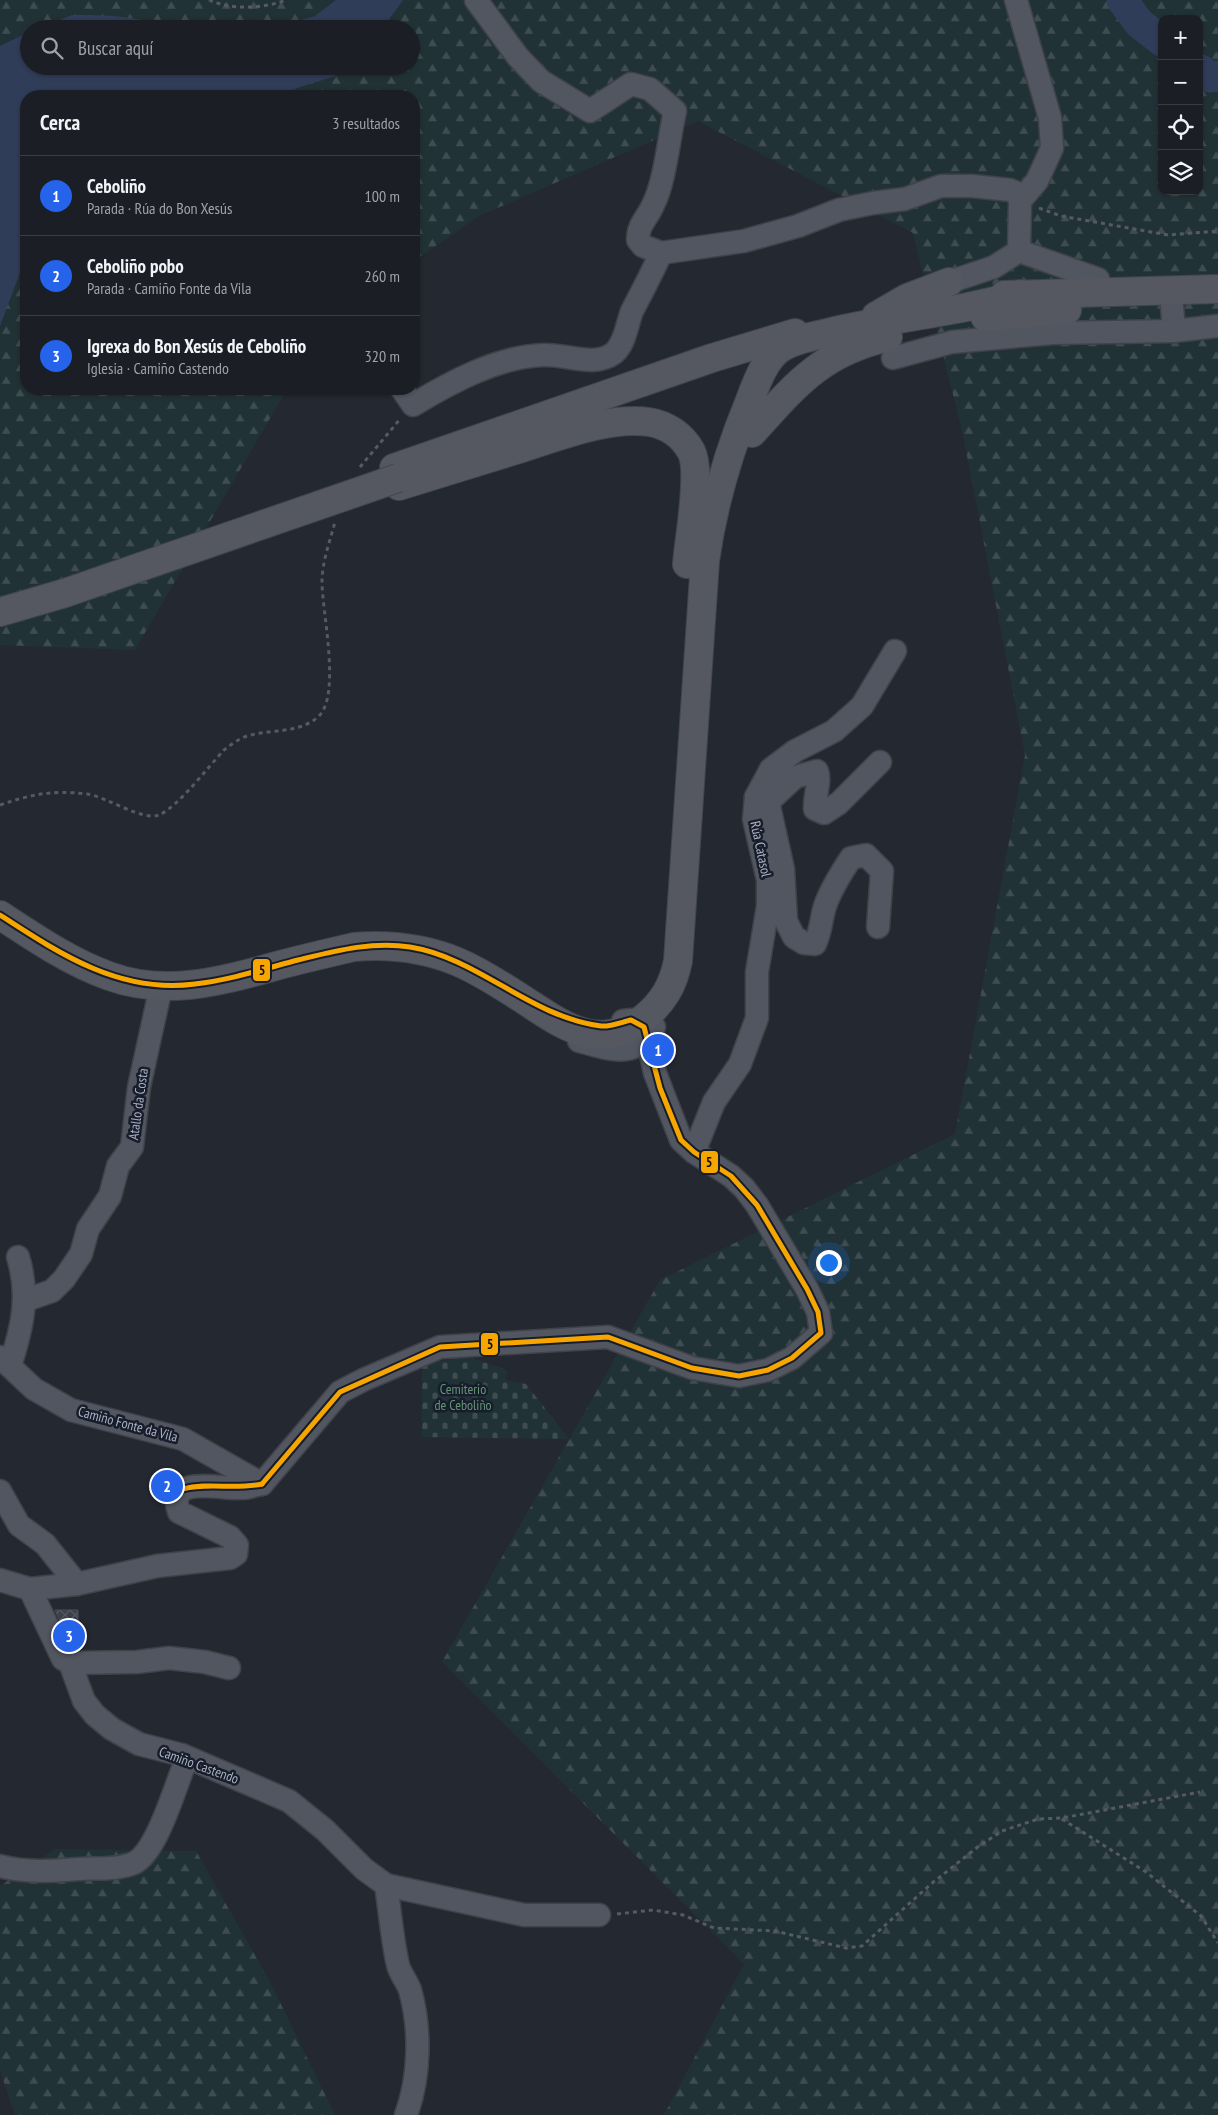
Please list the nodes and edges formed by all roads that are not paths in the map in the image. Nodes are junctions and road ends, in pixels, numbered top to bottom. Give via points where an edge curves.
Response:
1 (476, 0) edge
2 (1016, 0) edge
3 (1020, 201) junction
4 (1019, 251) junction
5 (661, 254) junction
6 (1098, 279) joint
7 (949, 282) joint
8 (1218, 289) edge
9 (1022, 304) junction
10 (1218, 304) edge
11 (1174, 309) junction
12 (875, 317) junction
13 (1218, 326) edge
14 (893, 358) dead end
15 (771, 359) junction
16 (420, 394) edge
17 (588, 401) junction
18 (752, 432) junction
19 (397, 478) junction
20 (718, 489) junction
21 (63, 586) junction
22 (0, 596) edge
23 (0, 612) edge
24 (895, 651) dead end
25 (696, 695) junction
26 (880, 762) dead end
27 (762, 799) junction
28 (0, 915) edge
29 (878, 927) dead end
30 (161, 987) junction
31 (661, 990) junction
32 (520, 997) junction
33 (619, 1031) junction
34 (667, 1108) junction
35 (694, 1152) junction
36 (18, 1257) dead end
37 (26, 1300) junction
38 (5, 1361) edge
39 (262, 1484) junction
40 (0, 1491) edge
41 (0, 1580) edge
42 (68, 1585) junction
43 (30, 1589) junction
44 (70, 1663) junction
45 (229, 1668) dead end
46 (187, 1758) junction
47 (0, 1866) edge
48 (386, 1885) junction
49 (599, 1914) road end
50 (406, 2115) edge

1 - 5 street via 518,57 541,81 590,111 631,84 650,88 675,111 659,188 653,206 638,230 638,240 643,246
2 - 3 street via 1050,118 1052,148 1036,181
3 - 4 street
3 - 5 street via 1017,193 1010,190 941,186 906,199 839,210 798,226 744,240
4 - 6 street
4 - 7 street via 994,267
5 - 16 street via 621,342 615,352 600,361 543,355 477,371 444,387
6 - 11 main road via 1117,284 1158,286
7 - 12 main road via 907,298
8 - 11 main road
9 - 11 main road
9 - 12 main road via 949,300
9 - 15 main road via 881,330
9 - 18 main road via 850,348 799,381
10 - 11 main road
11 - 13 street
11 - 14 street via 1053,333 952,342
12 - 15 main road via 794,342 776,351
12 - 17 main road via 737,350
15 - 17 main road via 750,356 641,392
15 - 18 main road via 780,370 779,377
15 - 19 main road
15 - 20 main road via 757,382 738,428
17 - 19 main road
18 - 20 main road
19 - 21 main road
19 - 21 main road, bridge via 349,503 285,517
19 - 25 main road via 614,423 646,422 673,431 692,452 696,463 685,597 687,643
20 - 25 main road via 705,561
21 - 22 main road
21 - 23 main road
24 - 27 street, Rúa Catasol via 862,706 834,731 795,751 771,769
25 - 31 main road via 682,908
26 - 27 street via 839,803 824,813 815,809 817,771 795,777
27 - 29 street via 783,869 786,920 794,937 814,944 836,881 851,858 866,855 882,871
27 - 35 street, Rúa Catasol via 754,819 768,880 768,906 757,972 757,1018 740,1064 714,1102
28 - 30 main road via 56,952 108,976
30 - 32 main road via 198,985 354,947 380,945 410,947 459,962
30 - 37 street, Atallo da Costa via 139,1087 132,1147 118,1166 110,1196 88,1230 81,1254 64,1279 52,1291
31 - 33 main road via 658,1006
31 - 33 main road via 628,1011 603,1020
32 - 33 main road via 557,1014
32 - 33 main road via 552,1020 583,1034
33 - 34 street
33 - 34 street via 651,1062
34 - 35 street via 682,1140
35 - 39 street via 744,1188 818,1312 821,1333 792,1358 768,1370 739,1376 692,1368 608,1337 440,1347 340,1392
36 - 37 street
37 - 38 street via 20,1333
38 - 39 street, Camiño Fonte da Vila via 34,1389 71,1410 183,1439
39 - 42 street via 243,1488 194,1486 183,1489 178,1495 178,1512 230,1537 237,1545 236,1554 230,1558 157,1566
40 - 42 street via 20,1525 46,1544
41 - 43 street
42 - 43 street
43 - 44 street, Camiño Castendo via 63,1659
44 - 45 street via 169,1658
44 - 46 street, Camiño Castendo via 84,1701 112,1729 139,1744
46 - 47 street via 163,1822 142,1857 134,1863 33,1871
46 - 48 street, Camiño Castendo via 289,1801
48 - 49 street via 524,1915
48 - 50 street via 398,1967 410,1989 416,2029 417,2062 413,2096

